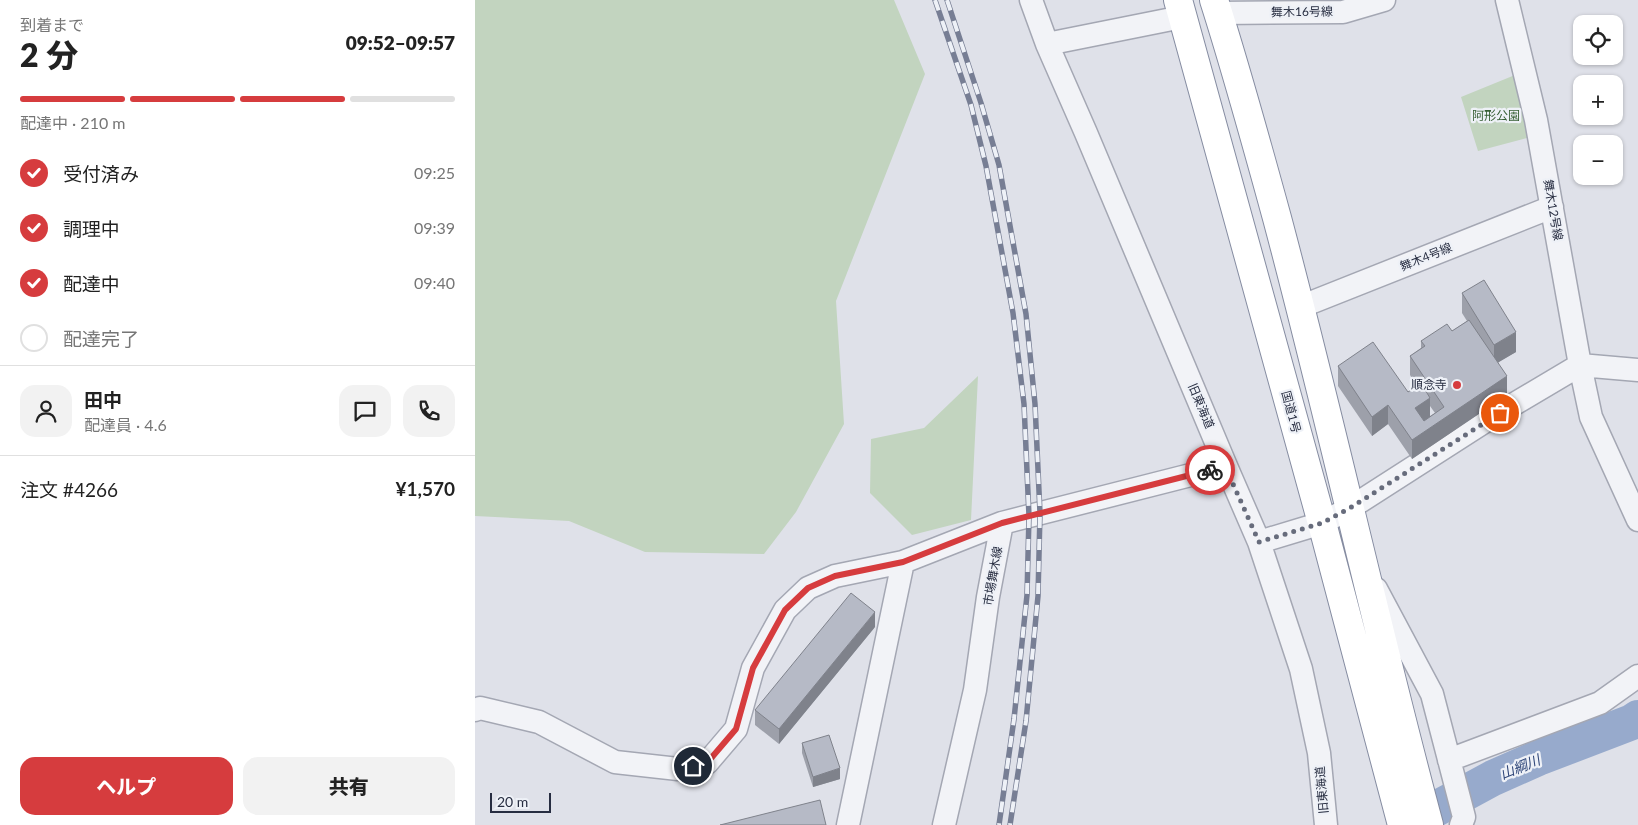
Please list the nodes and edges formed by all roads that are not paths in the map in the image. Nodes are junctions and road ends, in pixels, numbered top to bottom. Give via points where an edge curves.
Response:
1 (1031, 0) edge
2 (1384, 0) edge
3 (1507, 0) edge
4 (1216, 6) edge
5 (1180, 8) edge
6 (1047, 44) junction
7 (1552, 207) junction
8 (1300, 306) junction
9 (1580, 365) junction
10 (1638, 370) edge
11 (1225, 466) junction
12 (1350, 508) junction
13 (1638, 520) edge
14 (1002, 523) junction
15 (1322, 523) junction
16 (1259, 542) junction
17 (903, 562) junction
18 (1362, 563) junction
19 (1638, 676) edge
20 (475, 710) edge
21 (1449, 760) junction
22 (1400, 764) junction
23 (848, 825) edge
24 (944, 825) edge
25 (1325, 825) edge
26 (1403, 825) edge
27 (1429, 825) edge
28 (1461, 825) edge

1 - 6 street, 旧東海道
2 - 4 street, 舞木16号線 via 1343,12
3 - 7 street, 舞木12号線 via 1536,120
4 - 8 highway, 国道1号
5 - 6 street
5 - 15 highway, 国道1号
6 - 11 street, 旧東海道
7 - 8 street, 舞木4号線
7 - 9 street, 舞木12号線
8 - 12 highway, 国道1号
9 - 10 street
9 - 12 street
9 - 13 street, 舞木12号線 via 1591,417
11 - 14 street
11 - 16 street, 旧東海道
12 - 15 street
12 - 18 highway, 国道1号
14 - 17 street
14 - 24 street, 市場舞木線 via 975,690
15 - 16 street
15 - 22 highway, 国道1号
16 - 25 street, 旧東海道 via 1301,669 1319,753
17 - 20 street via 835,576 808,588 785,610 753,668 736,729 707,763 678,770 615,762 539,722 480,708
17 - 23 street
18 - 21 street via 1432,694
18 - 22 highway, 国道1号
19 - 21 street via 1600,703
21 - 28 street via 1464,817
22 - 26 highway, 国道1号
22 - 27 highway, 国道1号

